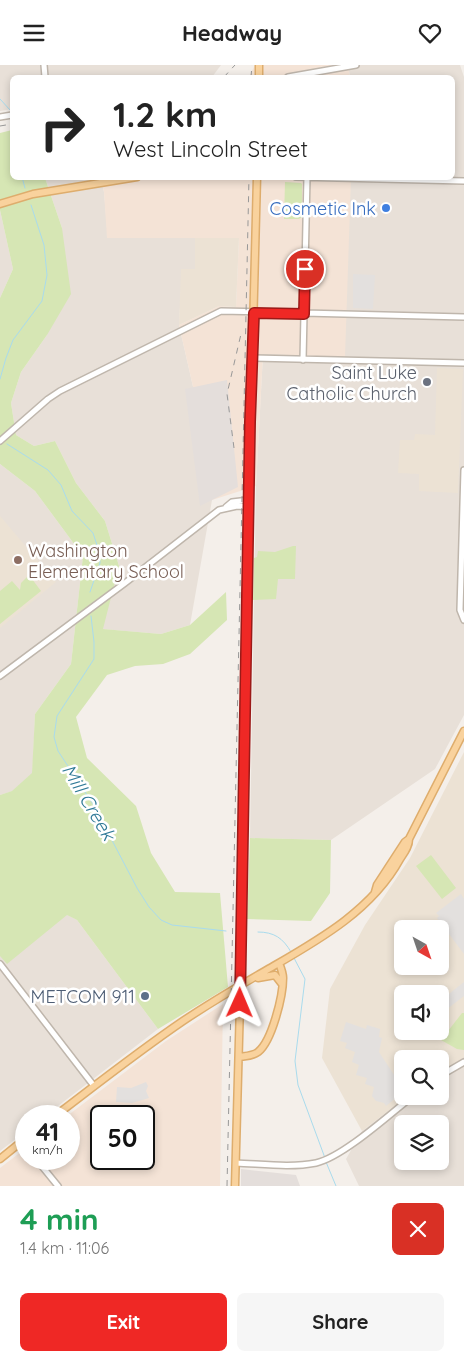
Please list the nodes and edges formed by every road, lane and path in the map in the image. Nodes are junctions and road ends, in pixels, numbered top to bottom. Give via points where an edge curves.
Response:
1 (356, 65) edge
2 (308, 75) edge
3 (118, 180) edge
4 (257, 180) edge
5 (307, 180) edge
6 (412, 180) edge
7 (464, 181) edge
8 (0, 203) edge
9 (254, 313) junction
10 (304, 314) junction
11 (464, 317) edge
12 (253, 359) junction
13 (302, 360) junction
14 (464, 363) edge
15 (0, 441) edge
16 (464, 470) edge
17 (249, 504) junction
18 (464, 620) edge
19 (0, 676) edge
20 (464, 731) edge
21 (279, 963) junction
22 (0, 965) edge
23 (251, 979) junction
24 (282, 984) junction
25 (239, 1057) junction
26 (464, 1062) edge
27 (449, 1071) edge
28 (94, 1086) junction
29 (69, 1105) edge
30 (402, 1105) edge
31 (15, 1149) edge
32 (0, 1159) edge
33 (236, 1163) junction
34 (45, 1170) edge
35 (58, 1186) edge
36 (235, 1186) edge

1 - 2 street
3 - 8 main road via 33,194
4 - 9 main road
5 - 10 street
6 - 7 street
9 - 10 street
9 - 12 main road
9 - 15 street via 214,313 56,393
10 - 11 street
10 - 13 street
12 - 13 street
12 - 17 main road
13 - 14 street
16 - 18 street via 460,602
17 - 19 street via 219,510
17 - 25 main road, bridge
20 - 21 main road via 409,839 375,892 336,927
21 - 23 main road
21 - 24 main road
22 - 28 street
23 - 24 main road via 272,975
23 - 28 main road via 175,1027
24 - 25 main road via 268,1040 256,1054
25 - 33 main road
26 - 27 street
28 - 29 main road
30 - 33 street via 351,1144 321,1161 298,1165
31 - 32 main road
33 - 36 main road
34 - 35 street

